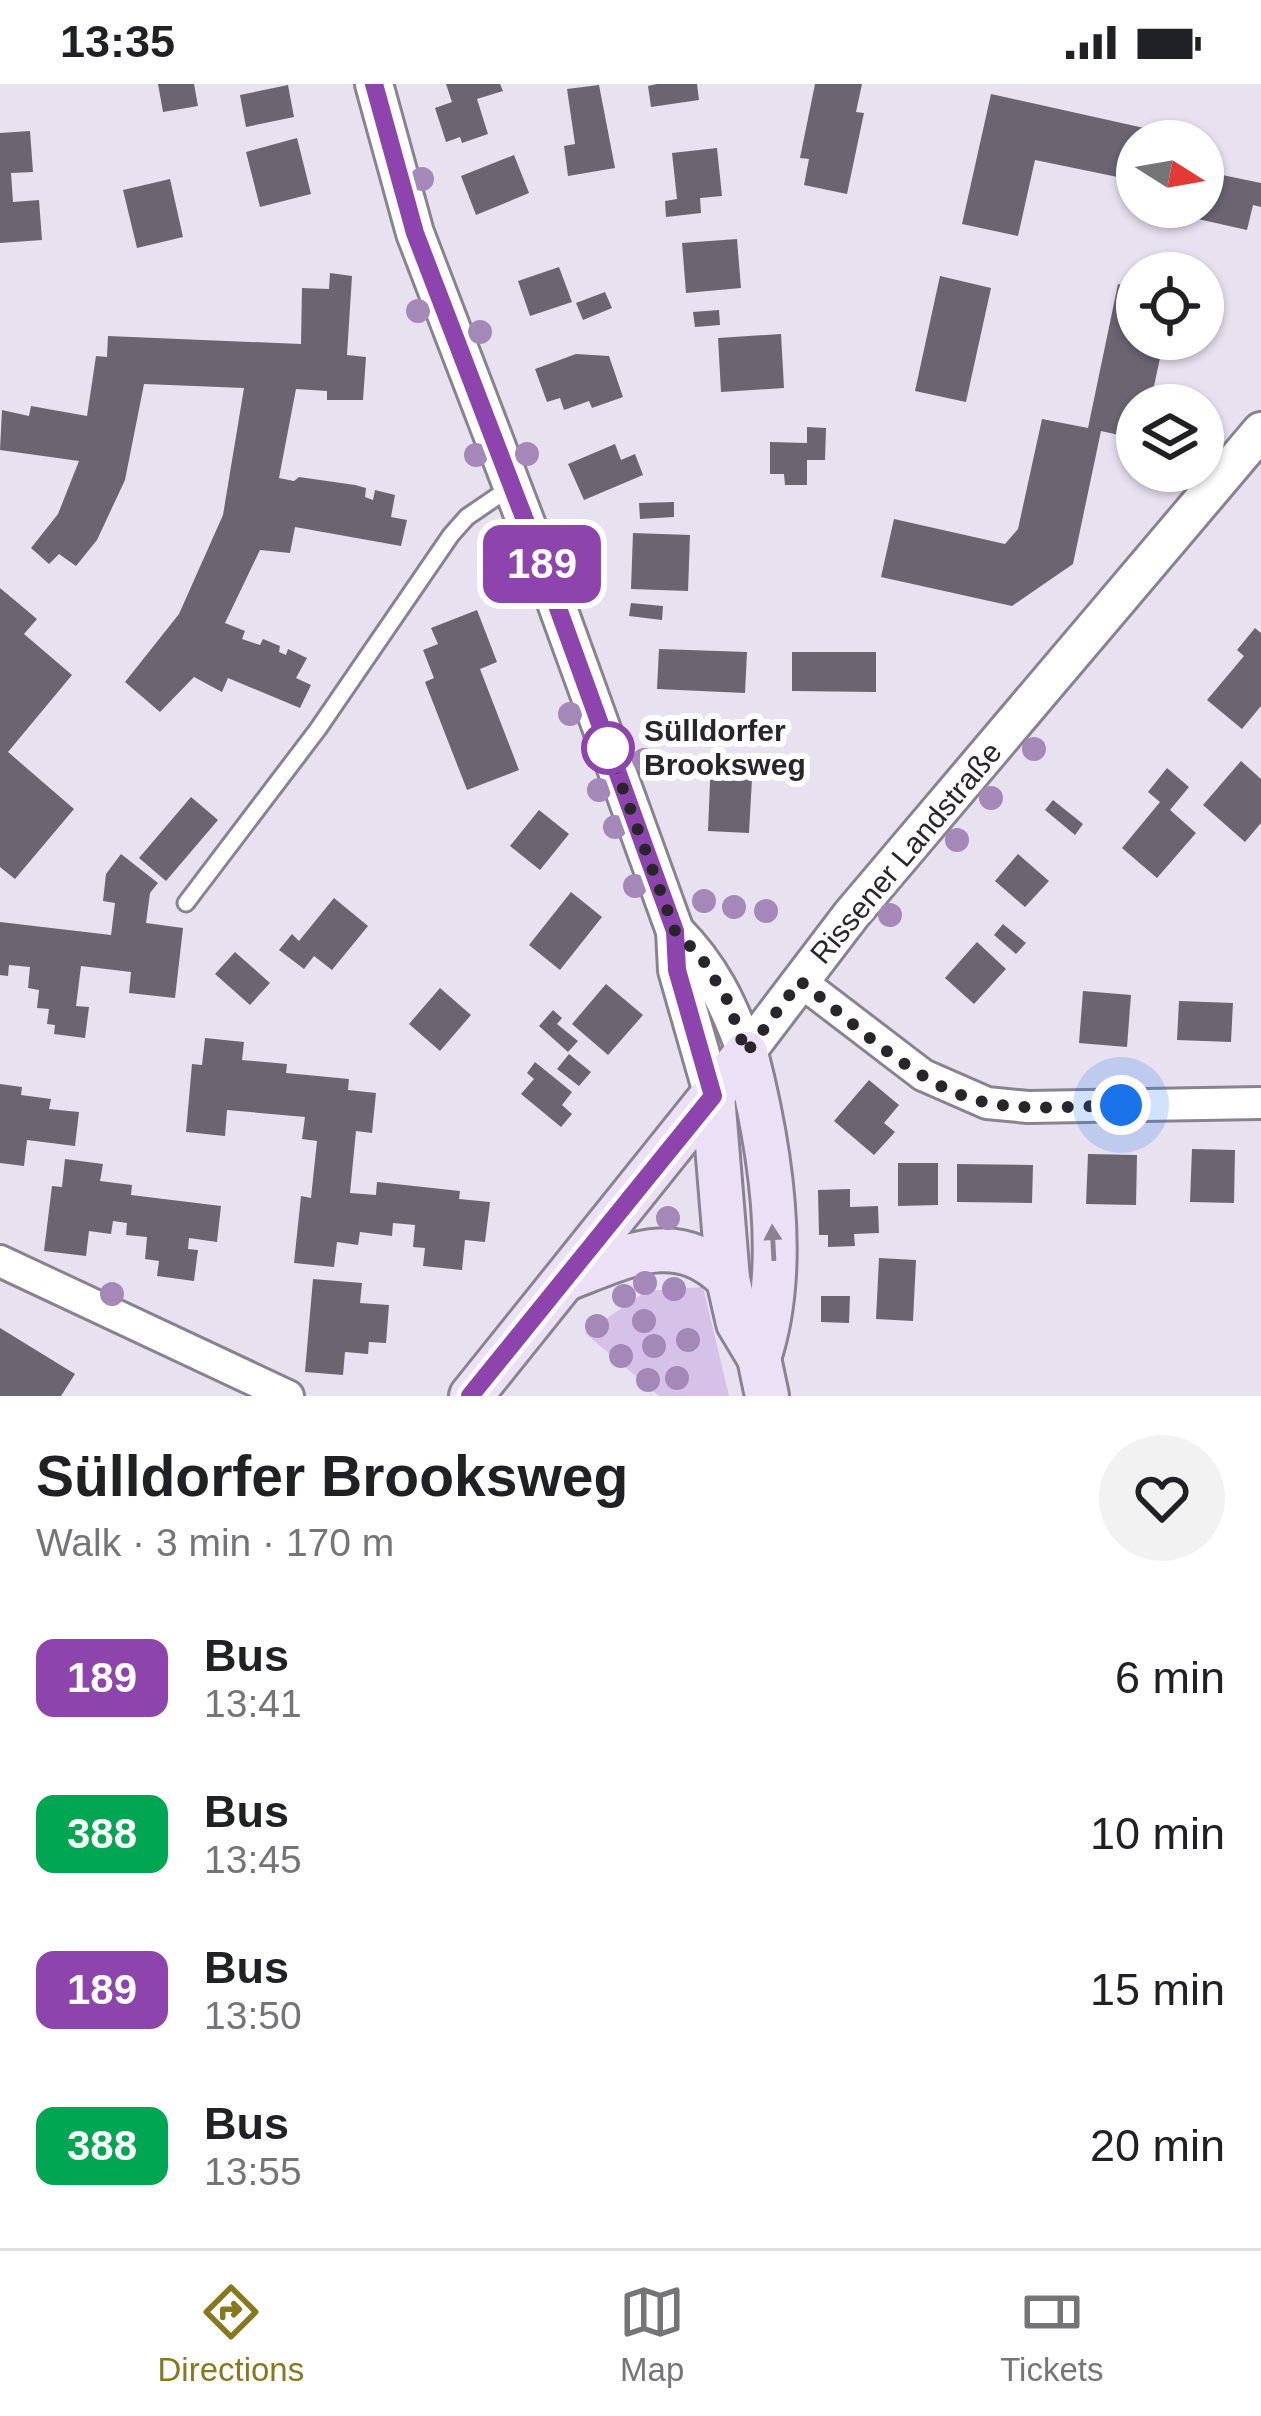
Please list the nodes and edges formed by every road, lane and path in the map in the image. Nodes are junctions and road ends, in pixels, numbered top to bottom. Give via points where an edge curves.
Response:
1 (374, 84) edge
2 (1261, 431) edge
3 (511, 487) junction
4 (186, 903) dead end
5 (675, 931) junction
6 (800, 981) junction
7 (746, 1053) junction
8 (713, 1096) junction
9 (1261, 1103) edge
10 (0, 1261) edge
11 (568, 1278) junction
12 (728, 1279) junction
13 (763, 1377) edge
14 (288, 1396) edge
15 (470, 1396) edge

1 - 3 street via 415,233
2 - 6 street, Rissener Landstraße
3 - 4 lane via 451,535
3 - 5 street
5 - 7 street via 728,1001
5 - 8 street via 677,970
6 - 7 street, Rissener Landstraße
6 - 9 street via 923,1076 987,1103
7 - 8 main road, Rissener Landstraße
13 -> 7 main road via 775,1277 767,1144
8 - 11 main road, Rissener Landstraße
8 - 12 main road
10 - 14 street
11 - 12 main road via 622,1257 676,1249 709,1259
11 - 15 main road, Rissener Landstraße
12 - 13 main road

